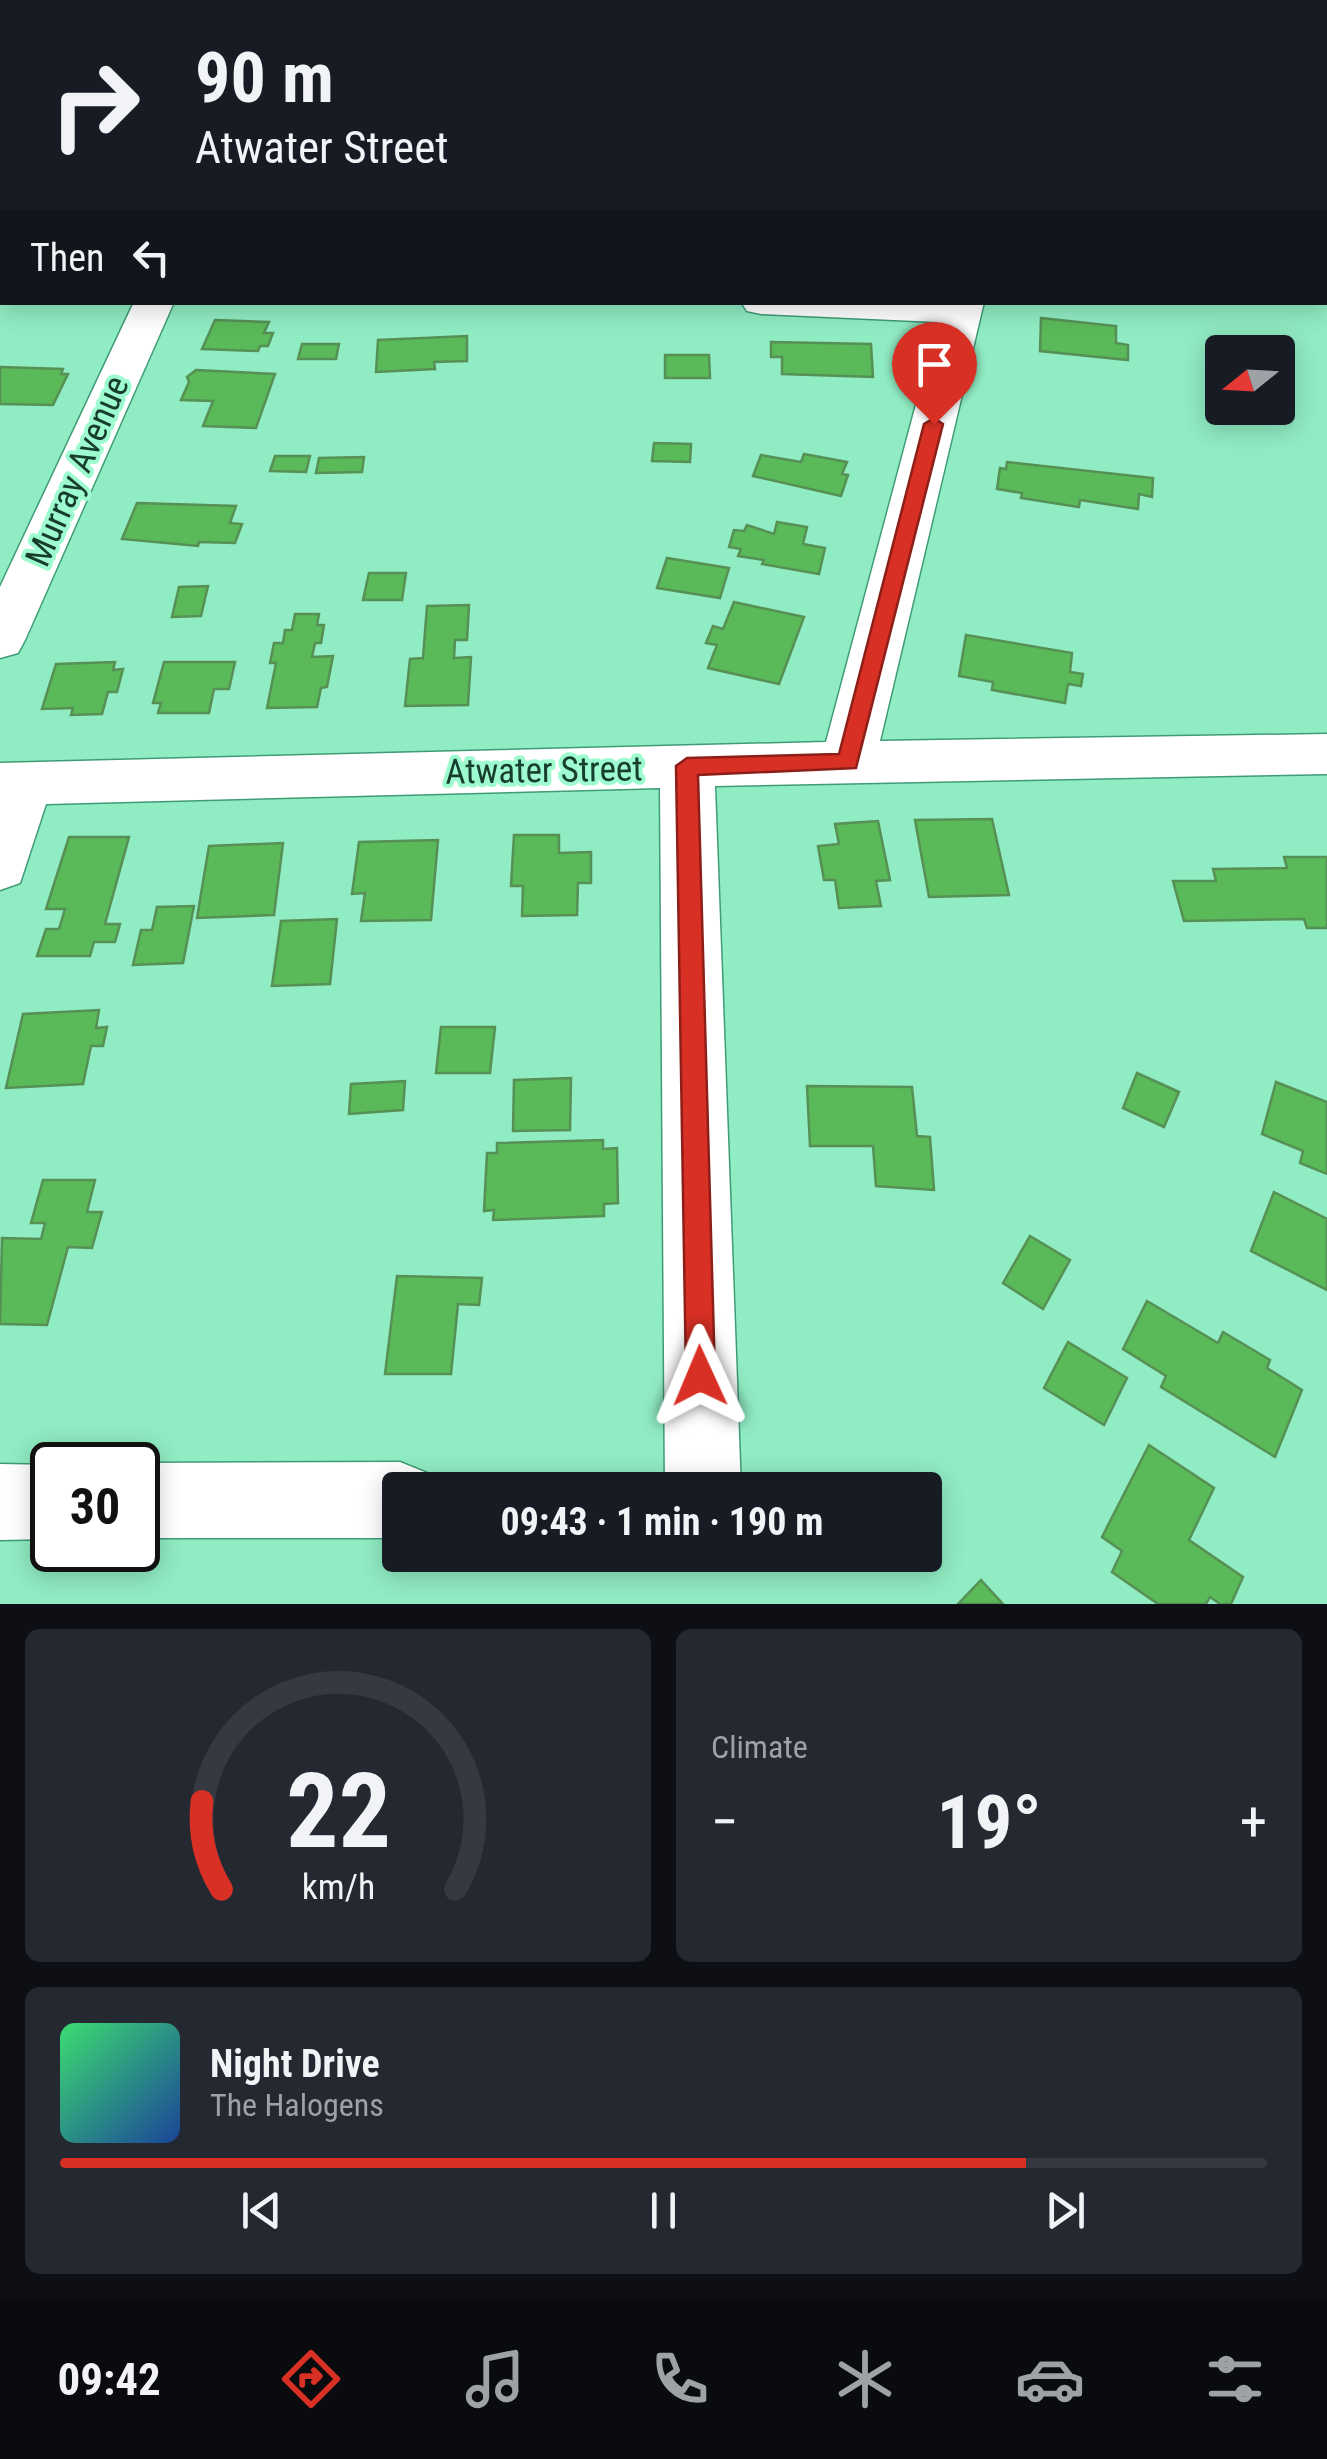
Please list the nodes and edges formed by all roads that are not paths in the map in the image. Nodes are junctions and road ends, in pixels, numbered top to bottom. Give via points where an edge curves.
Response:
1 (153, 305) edge
2 (912, 305) edge
3 (963, 306) edge
4 (0, 640) edge
5 (1327, 754) edge
6 (848, 762) junction
7 (687, 766) junction
8 (13, 784) edge
9 (0, 867) edge
10 (703, 1472) edge
11 (382, 1500) edge
12 (0, 1502) edge
13 (30, 1502) edge
14 (160, 1502) edge

1 - 4 street, Murray Avenue
2 - 3 street
3 - 6 street
5 - 6 street, Atwater Street
6 - 7 street, Atwater Street
7 - 8 street, Atwater Street
7 - 10 street
8 - 9 street
11 - 14 street
12 - 13 street

